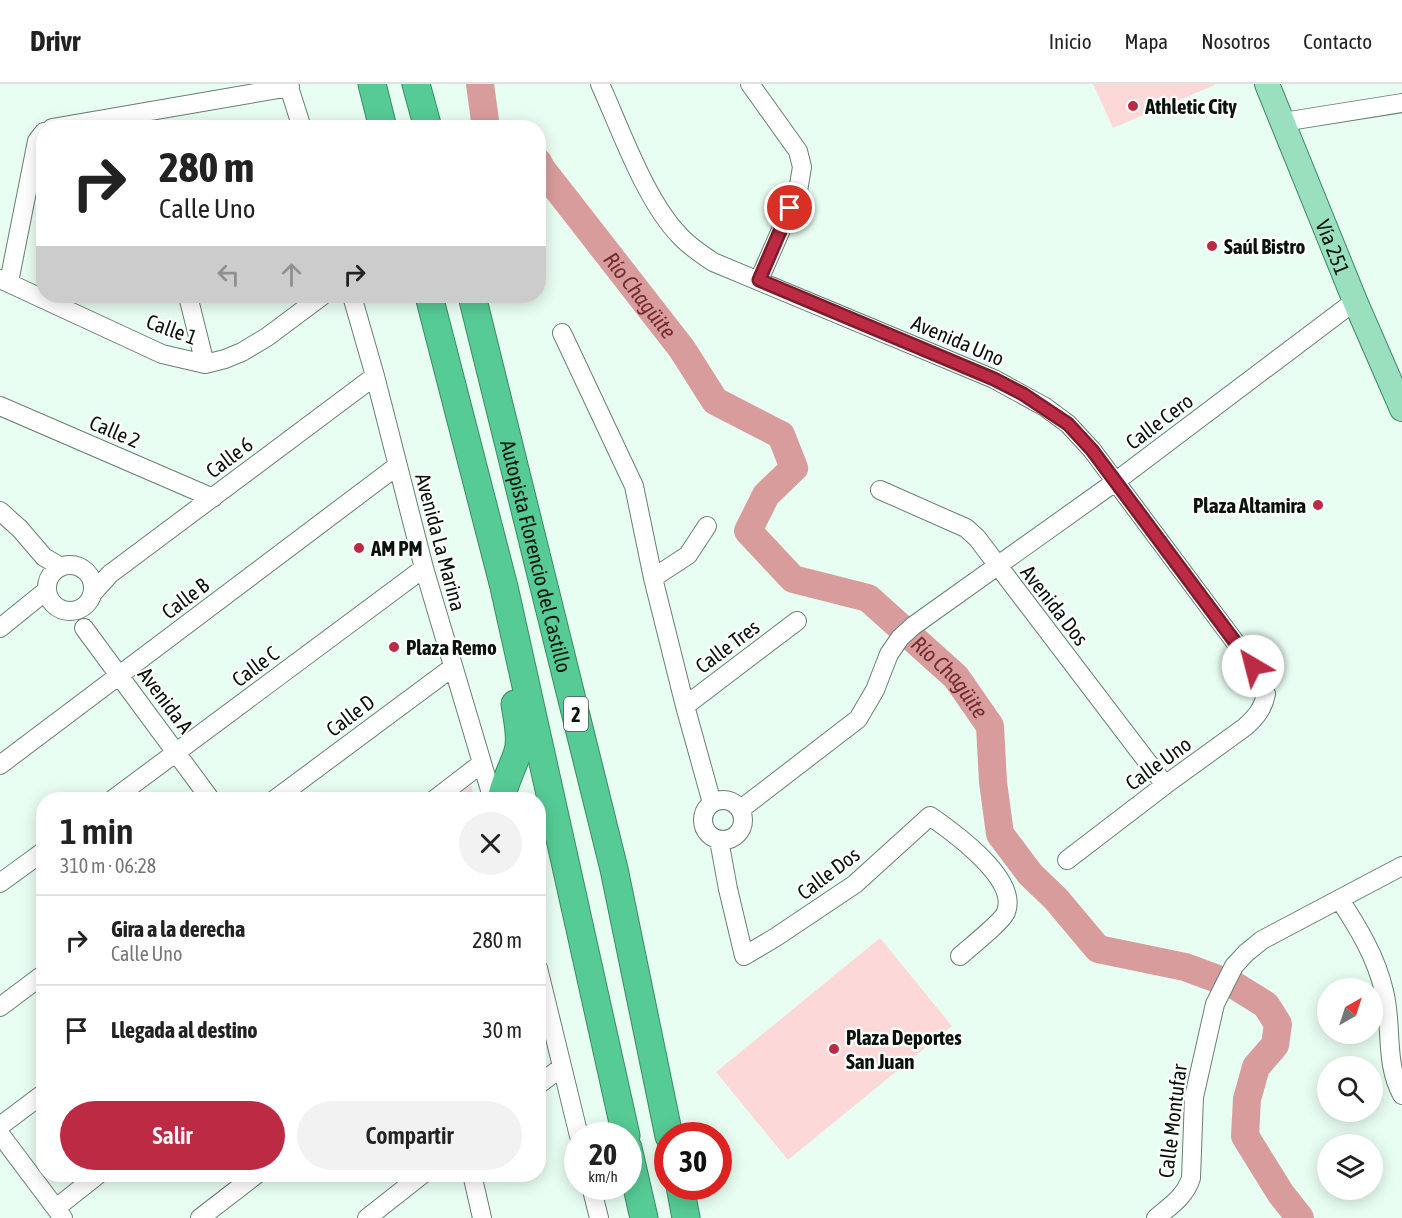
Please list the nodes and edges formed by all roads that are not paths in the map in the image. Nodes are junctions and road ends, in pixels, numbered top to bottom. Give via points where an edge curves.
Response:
1 (372, 84) edge
2 (417, 84) edge
3 (600, 84) edge
4 (750, 84) edge
5 (1267, 84) edge
6 (289, 86) edge
7 (1402, 103) edge
8 (143, 120) edge
9 (300, 120) edge
10 (382, 120) edge
11 (426, 120) edge
12 (1283, 122) junction
13 (36, 145) edge
14 (4, 280) edge
15 (759, 280) junction
16 (36, 295) edge
17 (1355, 300) junction
18 (53, 303) edge
19 (190, 303) edge
20 (313, 303) edge
21 (354, 303) edge
22 (431, 303) edge
23 (474, 303) edge
24 (562, 333) dead end
25 (205, 364) junction
26 (375, 376) junction
27 (0, 406) edge
28 (1402, 409) edge
29 (397, 466) junction
30 (1115, 482) junction
31 (880, 490) dead end
32 (213, 498) junction
33 (0, 511) edge
34 (707, 526) dead end
35 (998, 567) junction
36 (424, 568) junction
37 (87, 574) junction
38 (110, 574) junction
39 (653, 579) junction
40 (52, 585) junction
41 (504, 587) junction
42 (92, 594) junction
43 (798, 621) dead end
44 (0, 628) edge
45 (84, 628) dead end
46 (453, 667) junction
47 (119, 676) junction
48 (1266, 694) joint
49 (684, 706) junction
50 (177, 752) junction
51 (482, 763) junction
52 (0, 765) edge
53 (1165, 785) junction
54 (123, 792) edge
55 (205, 792) edge
56 (285, 792) edge
57 (444, 792) edge
58 (491, 792) edge
59 (502, 792) edge
60 (712, 803) junction
61 (741, 809) junction
62 (719, 840) junction
63 (36, 857) edge
64 (1067, 860) dead end
65 (1402, 866) edge
66 (0, 883) edge
67 (1340, 900) junction
68 (960, 956) dead end
69 (36, 980) edge
70 (546, 1001) edge
71 (0, 1007) edge
72 (562, 1067) junction
73 (546, 1079) edge
74 (1402, 1095) edge
75 (36, 1099) edge
76 (576, 1122) edge
77 (623, 1122) edge
78 (666, 1122) edge
79 (0, 1126) edge
80 (0, 1134) edge
81 (91, 1182) edge
82 (247, 1182) edge
83 (413, 1182) edge
84 (474, 1182) edge
85 (594, 1200) edge
86 (640, 1200) edge
87 (683, 1200) edge
88 (59, 1213) edge
89 (200, 1218) edge
90 (367, 1218) edge
91 (482, 1218) edge
92 (599, 1218) edge
93 (644, 1218) edge
94 (686, 1218) edge
95 (1156, 1218) edge

1 - 10 highway
2 - 11 highway
3 - 15 street, Avenida Uno via 646,186 679,236 712,262
4 - 15 street via 798,151 802,167 798,190
5 - 12 main road, Vía 251
6 - 8 street
6 - 9 street
7 - 12 street
12 - 17 main road, Vía 251
13 - 14 street
14 - 16 street, Calle 1
15 - 30 street, Avenida Uno via 1023,394 1068,424
17 - 28 main road, Vía 251
17 - 30 street, Calle Cero
18 - 25 street, Calle 1 via 162,354
19 - 25 street
20 - 25 street, Calle 1 via 267,338 242,352
21 - 26 street, Avenida La Marina
22 - 41 highway, Autopista Florencio del Castillo / 2
23 - 78 highway, Autopista Florencio del Castillo / 2 via 614,869
24 - 39 street via 634,486
26 - 29 street, Avenida La Marina
26 - 32 street, Calle 6
27 - 32 street, Calle 2
29 - 36 street, Avenida La Marina
29 - 47 street, Calle B
30 - 35 street, Calle Cero
30 - 48 street, Avenida Uno via 1253,666
31 - 35 street, Avenida Dos via 966,528 986,547
32 - 38 street, Calle 6
33 - 40 street via 44,557
34 - 39 street via 688,555
35 - 53 street, Avenida Dos
35 - 61 street, Calle Cero via 907,632 890,654 858,719
36 - 46 street, Avenida La Marina
36 - 50 street, Calle C
37 - 38 street
37 - 40 street via 75,566
37 - 42 street
38 - 42 street, Calle 6
39 - 49 street
40 - 42 street via 57,608 71,611 84,606
40 - 44 street
41 - 59 highway via 505,645 519,749
41 - 77 highway, Autopista Florencio del Castillo / 2
43 - 49 street, Calle Tres
45 - 47 street, Avenida A
46 - 51 street, Avenida La Marina
46 - 56 street, Calle D
47 - 50 street, Avenida A
47 - 52 street, Calle B
48 - 53 street, Calle Uno via 1263,706 1245,727
49 - 60 street
50 - 54 street, Calle C
50 - 55 street, Avenida A
51 - 57 street
51 - 58 street, Avenida La Marina
53 - 64 street, Calle Uno
60 - 61 street via 733,802
60 - 62 street via 706,808 703,824
61 - 62 street via 744,821 740,832 731,839
62 - 68 street, Calle Dos via 744,956 855,884 930,816 962,838 1006,888 1006,914
63 - 66 street
65 - 67 street, Calle Montufar
67 - 74 street via 1371,952 1385,992 1391,1060
67 - 95 street, Calle Montufar via 1262,940 1234,966 1211,1021 1194,1097 1191,1179 1182,1196
69 - 71 street
70 - 72 street
72 - 73 street
72 - 76 street
75 - 79 street
80 - 88 street
81 - 88 street
82 - 89 street
83 - 90 street
84 - 91 street
85 - 92 street
86 - 93 highway
87 - 94 highway

